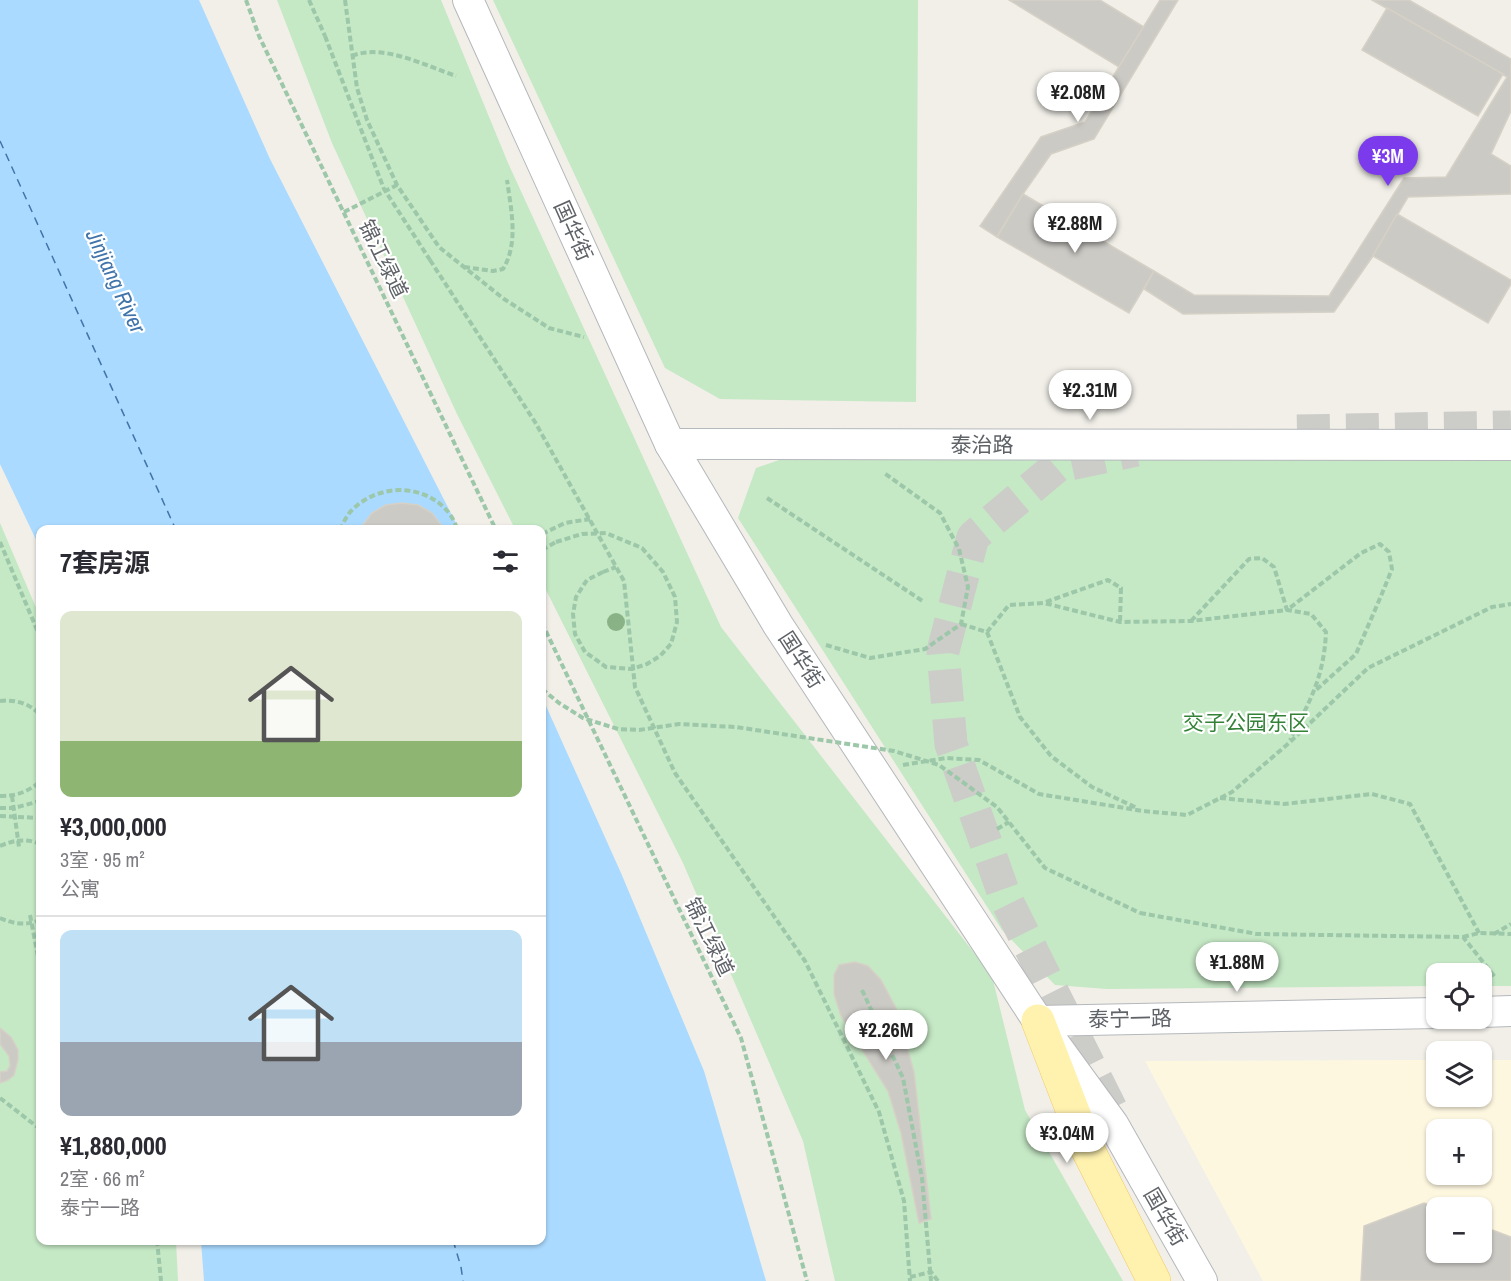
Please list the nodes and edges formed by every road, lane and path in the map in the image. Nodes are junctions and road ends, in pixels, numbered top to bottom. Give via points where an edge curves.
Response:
1 (246, 0) edge
2 (309, 0) edge
3 (345, 0) edge
4 (468, 0) edge
5 (352, 56) junction
6 (456, 76) dead end
7 (507, 180) dead end
8 (397, 185) junction
9 (344, 212) junction
10 (463, 267) junction
11 (584, 337) dead end
12 (670, 444) junction
13 (1511, 445) edge
14 (880, 471) dead end
15 (767, 498) dead end
16 (590, 519) junction
17 (343, 525) edge
18 (455, 525) edge
19 (494, 525) edge
20 (546, 532) edge
21 (0, 542) edge
22 (546, 548) edge
23 (616, 567) junction
24 (924, 602) dead end
25 (1044, 603) junction
26 (1511, 604) edge
27 (1287, 610) junction
28 (1191, 621) junction
29 (1120, 622) junction
30 (960, 624) junction
31 (36, 628) edge
32 (546, 631) edge
33 (987, 632) junction
34 (825, 644) dead end
35 (1315, 691) junction
36 (546, 692) edge
37 (0, 701) edge
38 (36, 712) edge
39 (1289, 742) junction
40 (897, 766) dead end
41 (36, 785) edge
42 (0, 796) edge
43 (12, 796) junction
44 (1220, 798) junction
45 (36, 802) edge
46 (0, 808) edge
47 (14, 808) junction
48 (1143, 811) junction
49 (0, 816) edge
50 (36, 818) edge
51 (1009, 822) junction
52 (997, 829) dead end
53 (18, 840) junction
54 (36, 843) edge
55 (0, 846) edge
56 (19, 848) dead end
57 (30, 915) dead end
58 (0, 918) edge
59 (36, 922) edge
60 (32, 923) junction
61 (1511, 924) edge
62 (1479, 933) junction
63 (1494, 934) junction
64 (1511, 934) edge
65 (1463, 937) junction
66 (36, 945) edge
67 (1495, 977) dead end
68 (862, 990) dead end
69 (1511, 1011) edge
70 (1492, 1012) edge
71 (1426, 1013) edge
72 (1038, 1021) junction
73 (0, 1098) edge
74 (36, 1126) edge
75 (157, 1245) edge
76 (931, 1272) junction
77 (910, 1279) edge
78 (161, 1281) edge
79 (807, 1281) edge
80 (931, 1281) edge
81 (938, 1281) edge
82 (1154, 1281) edge
83 (1202, 1281) edge

1 - 9 path, 锦江绿道 via 259,36
2 - 16 path, bridge via 384,189 535,422
3 - 5 path
4 - 12 street, 国华街
5 - 6 path via 363,51 388,53
5 - 8 path via 367,120
7 - 10 path via 513,223 509,259 503,269 493,271
8 - 9 path
8 - 10 path via 439,247
9 - 19 path, 锦江绿道
10 - 11 path via 549,328
12 - 13 street, 泰治路
12 - 72 street, 国华街 via 778,625
14 - 30 path via 940,513 959,549 968,587
15 - 24 path
16 - 20 path via 565,523
16 - 23 path
17 - 18 path via 351,510 369,497 389,490 411,491 432,498 449,513
21 - 31 path
22 - 23 path, bridge via 582,534 606,533 642,548 663,572 675,597 677,622 671,644 660,656 632,669 606,667 585,652 576,634 576,597 587,580
23 - 77 path via 624,581 635,687 675,773 805,961 879,1112 903,1201
25 - 29 path
25 - 29 path via 1108,580 1121,588
25 - 33 path via 1009,605
26 - 39 path via 1492,607 1368,668
27 - 28 path
27 - 28 path via 1274,567 1262,558 1249,559
27 - 35 path via 1311,614 1326,632 1325,656
27 - 35 path via 1361,553 1380,544 1389,552 1392,569 1356,654
28 - 29 path
30 - 33 path
30 - 34 path via 925,649 870,658
32 - 79 path, 锦江绿道 via 741,1038
33 - 48 path via 1020,717 1051,756 1092,787
35 - 39 path
36 - 51 path, bridge via 583,718 618,729 679,724 736,727 894,751 939,765 997,807
37 - 38 path via 22,703
39 - 44 path
40 - 48 path via 946,758 979,760 1039,794
41 - 43 path
42 - 43 path
43 - 47 path
44 - 48 path via 1187,815
44 - 62 path via 1284,804 1372,794 1410,804
45 - 47 path
46 - 47 path
47 - 53 path
49 - 50 path, bridge
51 - 52 path
51 - 65 path, bridge via 1046,868 1140,913 1257,934
53 - 54 path
53 - 55 path
53 - 56 path
57 - 60 path
58 - 60 path via 12,923
59 - 60 path
60 - 66 path
61 - 63 path
62 - 63 path
62 - 65 path
63 - 64 path
65 - 67 path
68 - 76 path via 903,1078 922,1178
69 - 70 street
71 - 72 street, 泰宁一路
72 - 82 main road via 1087,1148
72 - 83 street, 国华街 via 1113,1124
73 - 74 path
75 - 78 path
76 - 77 path
76 - 80 path
76 - 81 path

